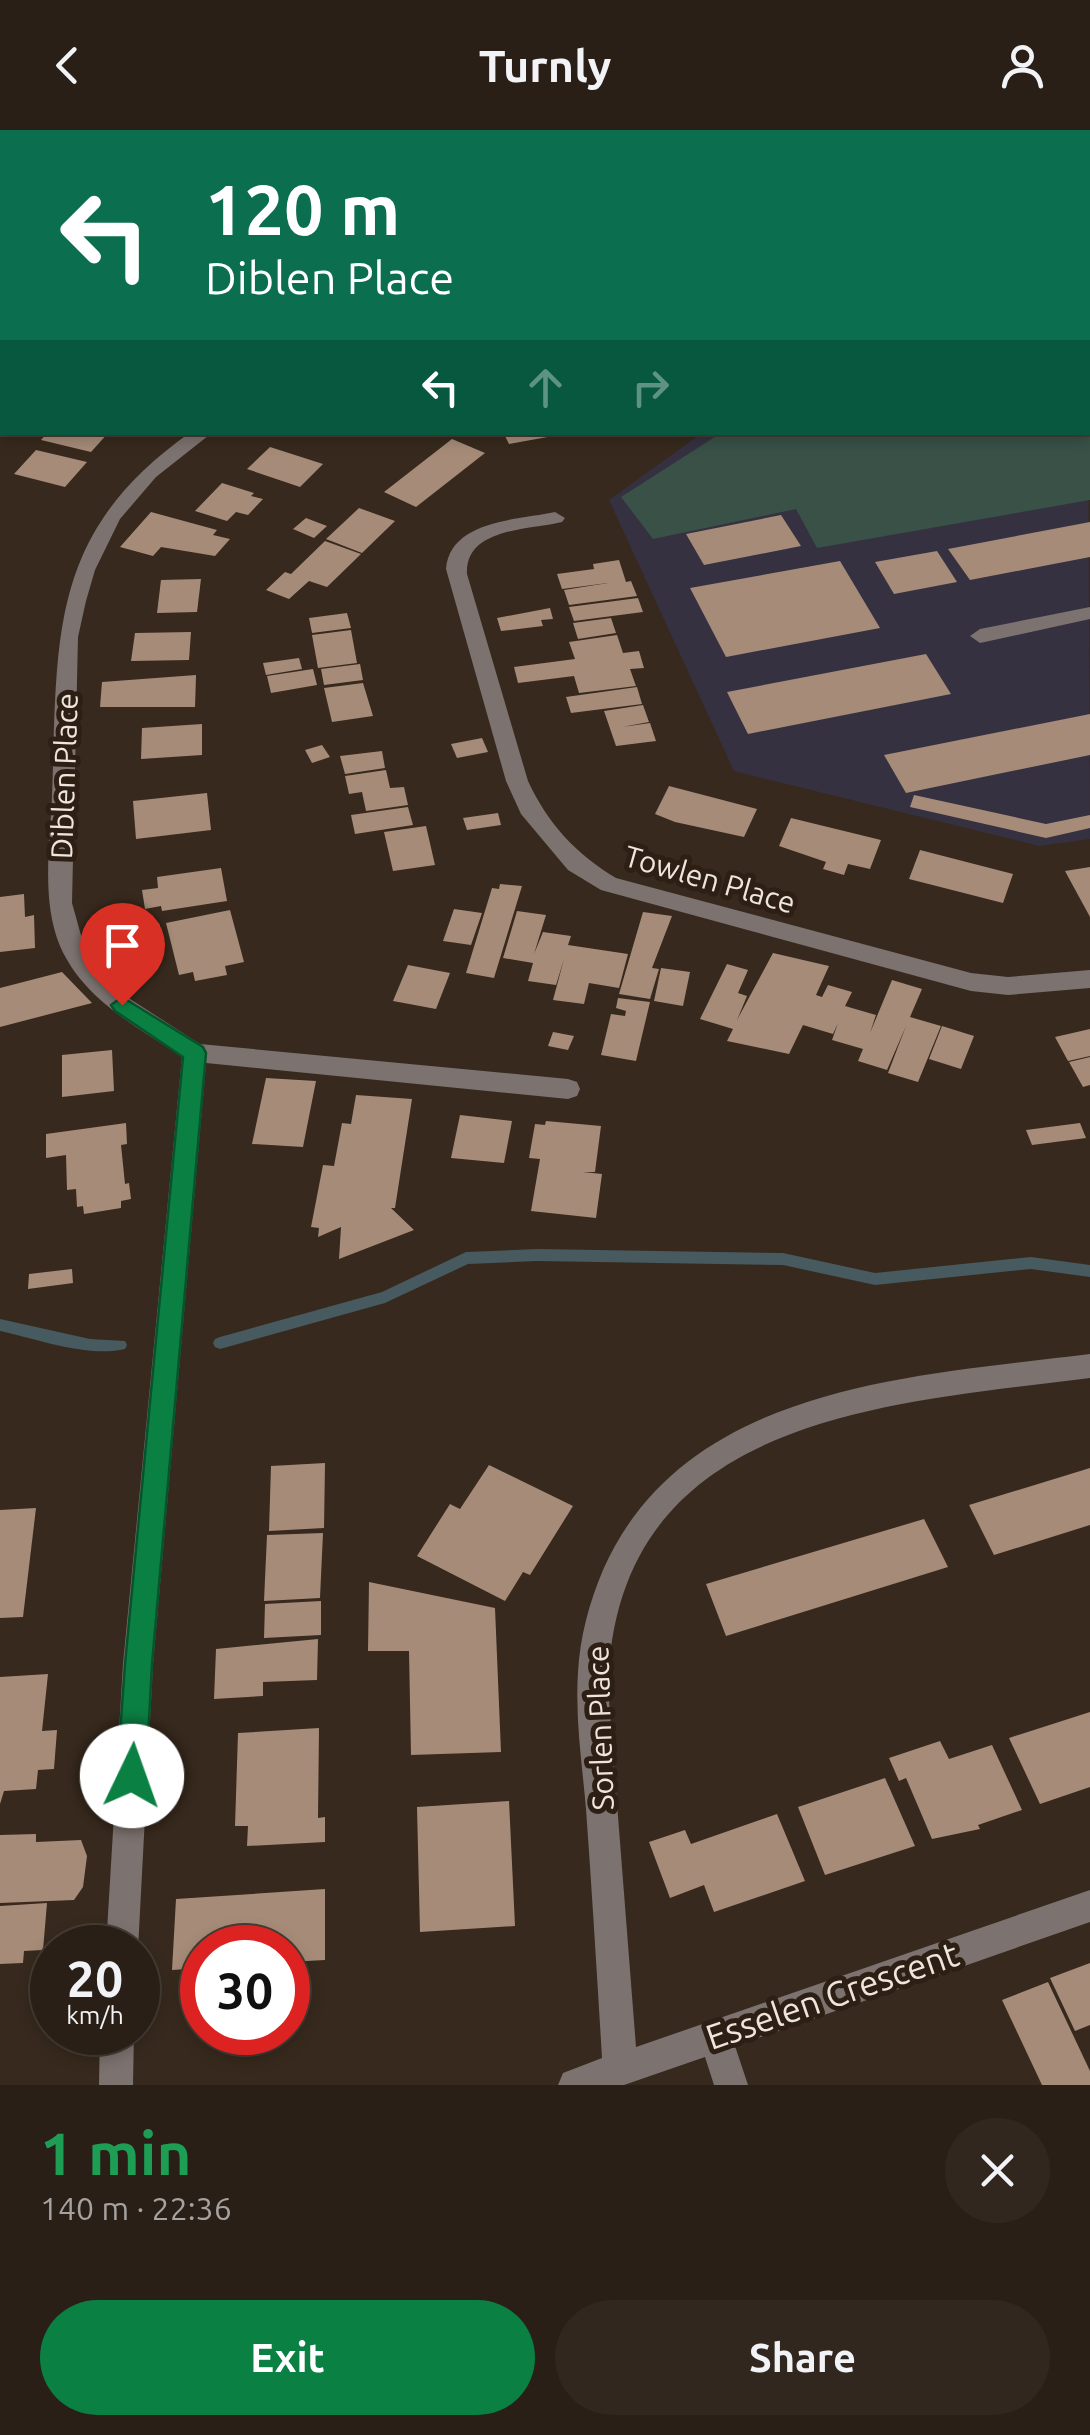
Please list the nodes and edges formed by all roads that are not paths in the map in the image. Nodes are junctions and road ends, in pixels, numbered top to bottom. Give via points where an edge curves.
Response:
1 (200, 435) edge
2 (555, 518) dead end
3 (1090, 612) edge
4 (980, 636) dead end
5 (1090, 979) edge
6 (195, 1053) junction
7 (568, 1088) dead end
8 (1090, 1366) edge
9 (1090, 1906) edge
10 (123, 1925) edge
11 (715, 2036) junction
12 (117, 2055) edge
13 (620, 2069) junction
14 (116, 2085) edge
15 (575, 2085) edge
16 (732, 2085) edge

1 - 6 street, Diblen Place via 131,488 89,558 76,595 68,636 60,903 88,974
2 - 5 street, Towlen Place via 488,533 464,546 456,563 517,781 532,814 576,864 609,884 971,982
3 - 4 street
6 - 7 street
6 - 10 street via 138,1664
8 - 13 street, Sorlen Place via 917,1388 761,1430 693,1471 639,1530 606,1596 592,1672
9 - 11 street, Esselen Crescent
11 - 13 street, Esselen Crescent
11 - 16 street
12 - 14 street
13 - 15 street, Esselen Crescent

